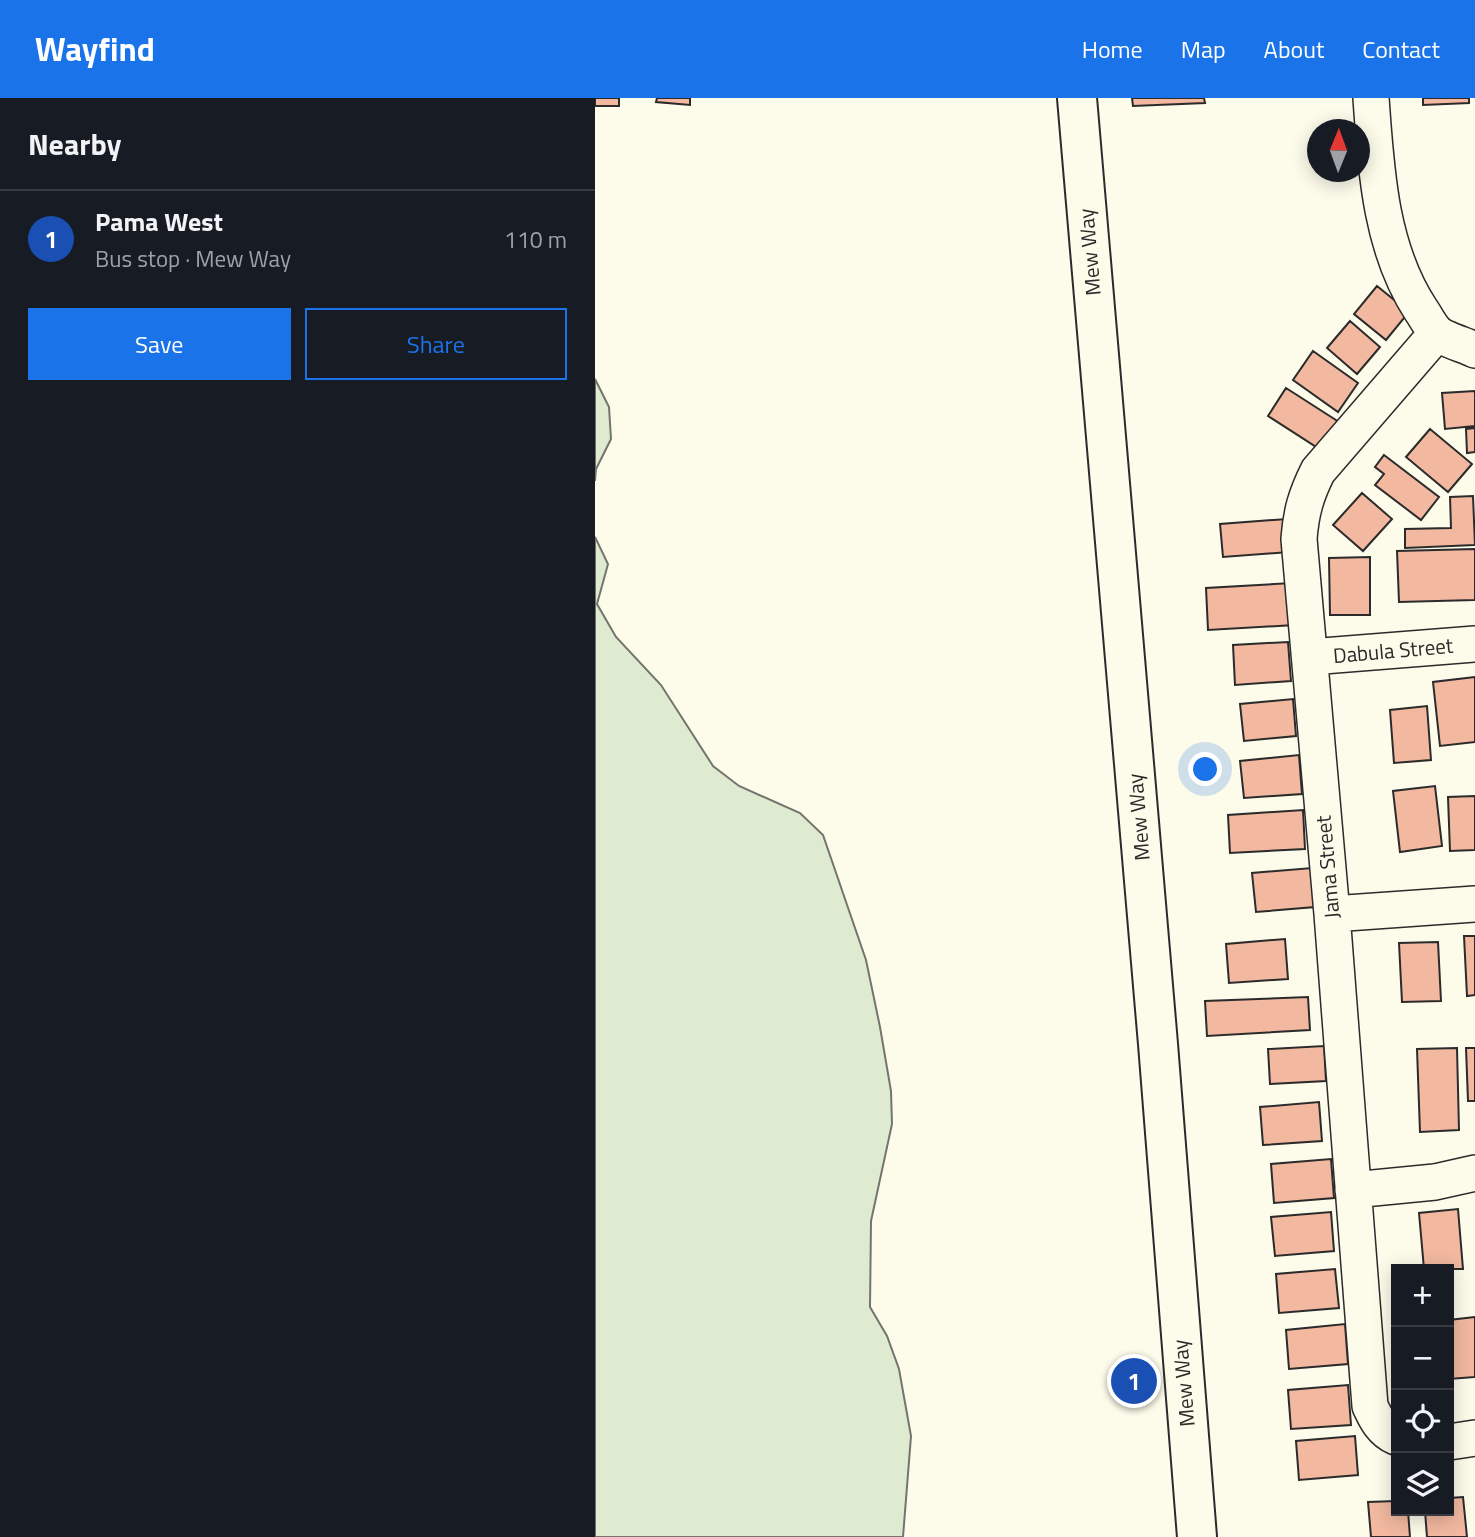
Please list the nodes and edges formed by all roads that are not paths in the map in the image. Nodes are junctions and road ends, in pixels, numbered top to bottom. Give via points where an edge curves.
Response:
1 (1077, 98) edge
2 (1371, 98) edge
3 (1437, 333) junction
4 (1475, 350) edge
5 (1475, 644) edge
6 (1310, 657) junction
7 (1475, 904) edge
8 (1332, 914) junction
9 (1475, 1173) edge
10 (1353, 1190) junction
11 (1391, 1435) edge
12 (1475, 1438) edge
13 (1454, 1441) edge
14 (1196, 1537) edge

1 - 14 main road, Mew Way
2 - 3 street via 1375,169 1396,260 1412,297
3 - 4 street
3 - 6 street, Jama Street via 1318,471 1307,494 1299,539
5 - 6 street, Dabula Street
6 - 8 street, Jama Street
7 - 8 street
8 - 10 street, Jama Street
9 - 10 street
10 - 11 street, Jama Street via 1370,1406
12 - 13 street

